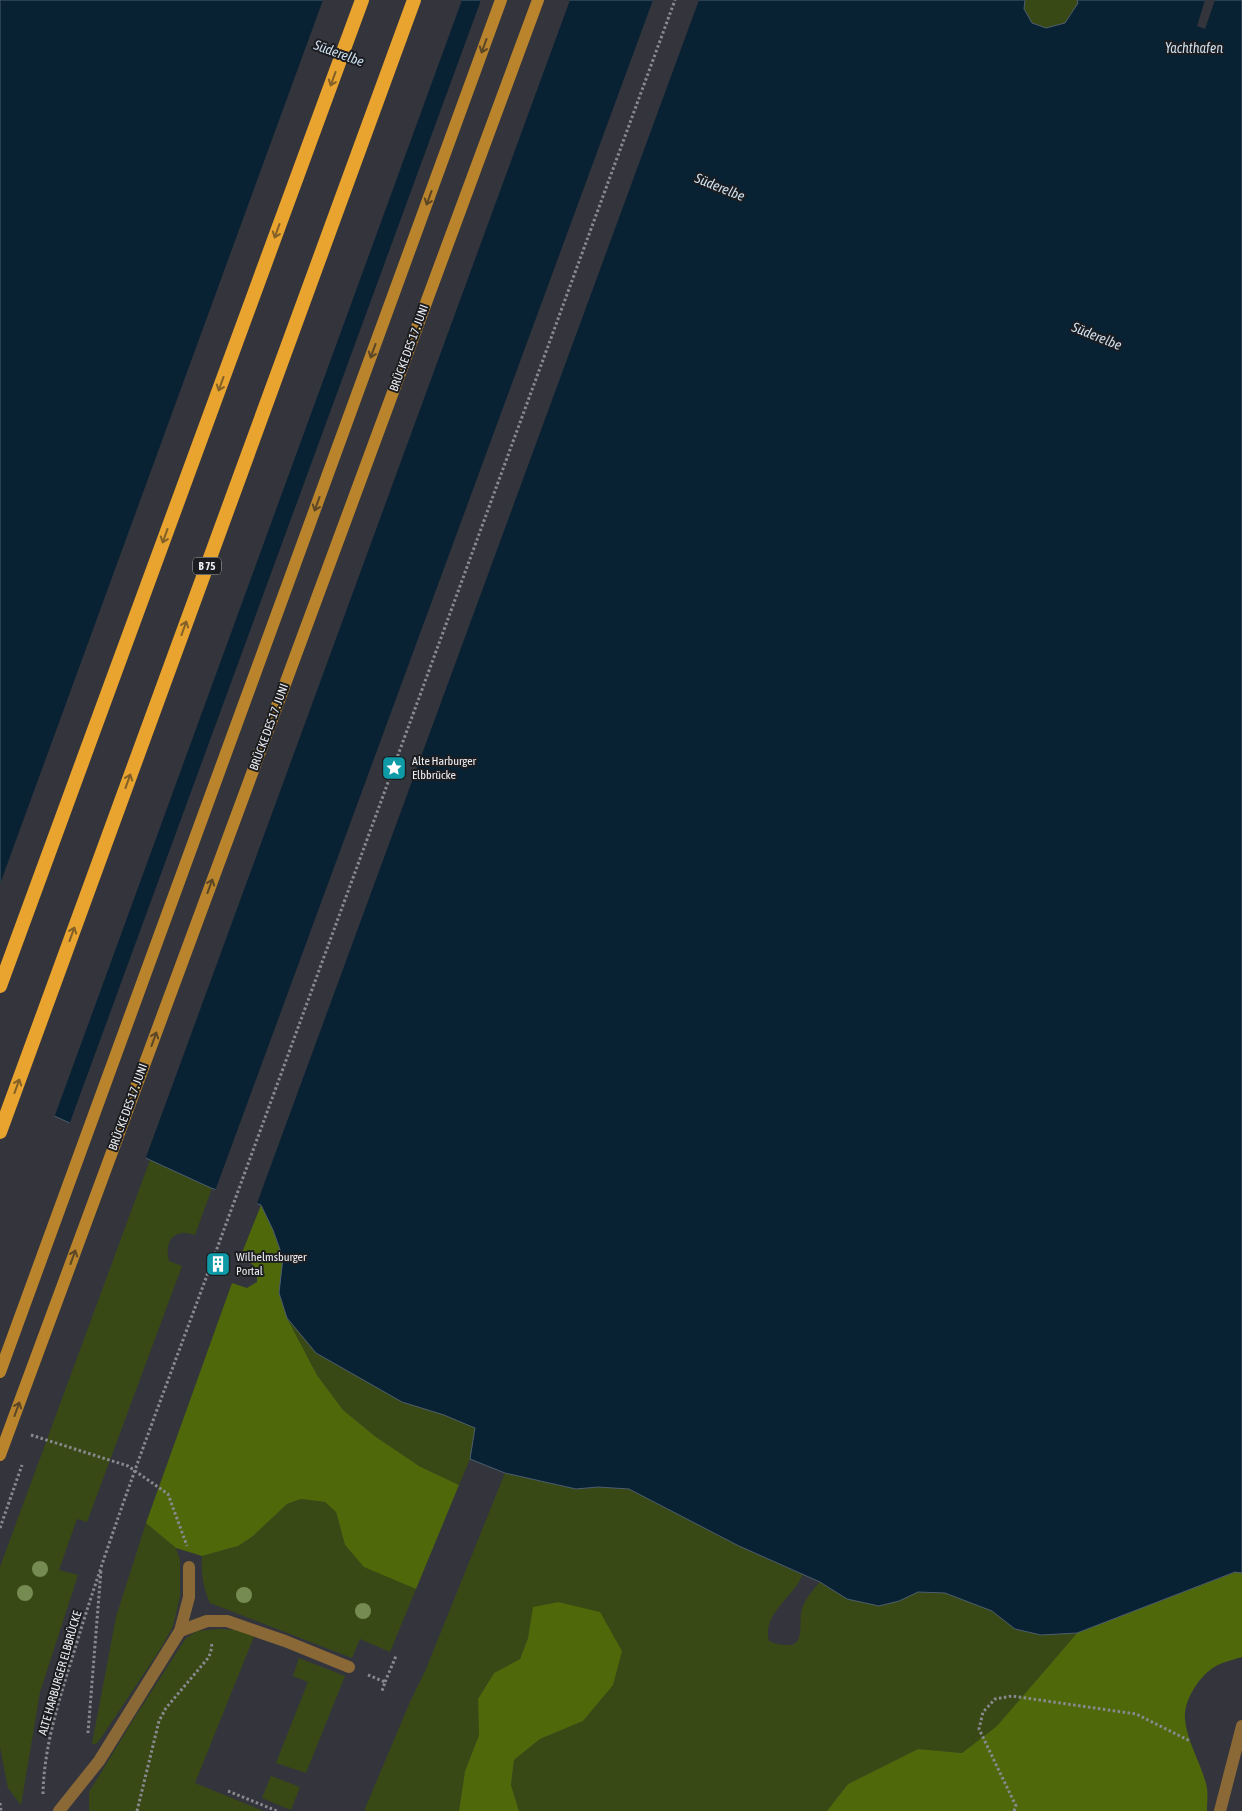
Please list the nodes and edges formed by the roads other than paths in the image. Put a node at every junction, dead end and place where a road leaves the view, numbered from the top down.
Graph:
1 (362, 0) edge
2 (414, 0) edge
3 (501, 0) edge
4 (538, 0) edge
5 (0, 986) edge
6 (0, 1132) edge
7 (0, 1372) edge
8 (0, 1455) edge
9 (189, 1567) road end
10 (180, 1631) junction
11 (349, 1667) dead end
12 (1242, 1726) edge
13 (59, 1811) edge
14 (1220, 1811) edge

1 -> 5 highway
6 -> 2 highway, B 75
3 -> 7 main road
8 -> 4 main road, BRÜCKE DES 17. JUNI
9 - 10 lane
10 - 11 lane
10 - 13 lane
12 - 14 lane

